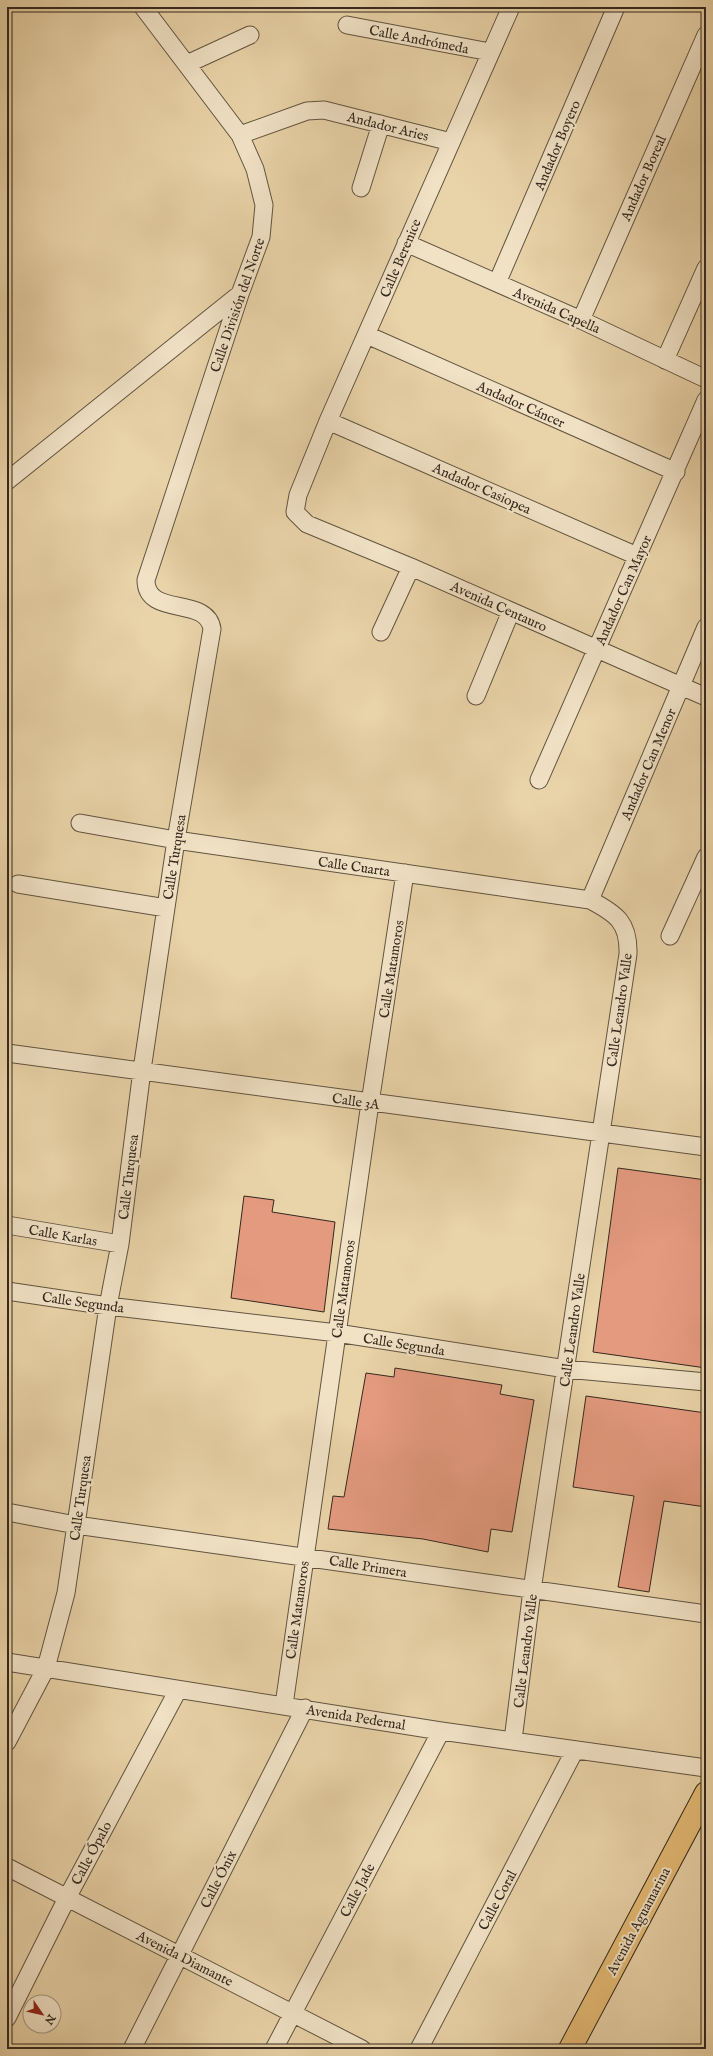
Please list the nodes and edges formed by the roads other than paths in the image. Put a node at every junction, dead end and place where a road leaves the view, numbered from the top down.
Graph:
1 (511, 7) edge
2 (616, 7) edge
3 (150, 9) edge
4 (347, 25) dead end
5 (250, 35) dead end
6 (706, 35) edge
7 (490, 52) junction
8 (187, 64) junction
9 (381, 124) junction
10 (240, 135) junction
11 (451, 142) junction
12 (361, 188) dead end
13 (406, 243) junction
14 (706, 268) edge
15 (497, 283) junction
16 (240, 294) junction
17 (581, 320) junction
18 (367, 336) junction
19 (665, 360) junction
20 (706, 378) edge
21 (706, 400) edge
22 (328, 421) junction
23 (676, 472) junction
24 (7, 481) edge
25 (295, 512) joint
26 (637, 556) junction
27 (411, 567) junction
28 (511, 610) junction
29 (196, 611) joint
30 (706, 627) edge
31 (381, 632) dead end
32 (597, 649) junction
33 (680, 686) junction
34 (476, 696) dead end
35 (706, 697) edge
36 (539, 780) dead end
37 (80, 823) dead end
38 (176, 840) junction
39 (706, 857) edge
40 (406, 873) junction
41 (18, 884) dead end
42 (590, 900) junction
43 (166, 908) junction
44 (621, 922) joint
45 (670, 936) dead end
46 (7, 1052) edge
47 (142, 1070) junction
48 (370, 1103) junction
49 (601, 1132) junction
50 (706, 1147) edge
51 (7, 1225) edge
52 (120, 1244) junction
53 (7, 1291) edge
54 (108, 1306) junction
55 (337, 1333) junction
56 (566, 1369) junction
57 (706, 1382) edge
58 (7, 1512) edge
59 (76, 1525) junction
60 (305, 1556) junction
61 (532, 1590) junction
62 (706, 1614) edge
63 (7, 1662) edge
64 (46, 1668) junction
65 (178, 1690) junction
66 (284, 1705) junction
67 (305, 1708) junction
68 (441, 1731) junction
69 (513, 1740) junction
70 (7, 1742) edge
71 (575, 1750) junction
72 (706, 1768) edge
73 (706, 1793) edge
74 (7, 1867) edge
75 (68, 1898) junction
76 (179, 1955) junction
77 (292, 2013) junction
78 (7, 2018) edge
79 (132, 2049) edge
80 (274, 2049) edge
81 (362, 2049) edge
82 (419, 2049) edge
83 (570, 2049) edge

1 - 7 street, Calle Berenice
2 - 15 street, Andador Boyero
3 - 8 street, Calle División del Norte
4 - 7 street, Calle Andrómeda
5 - 8 street
6 - 17 street, Andador Boreal
7 - 11 street, Calle Berenice
8 - 10 street, Calle División del Norte
9 - 10 street, Andador Aries
9 - 11 street, Andador Aries
9 - 12 street
10 - 16 street, Calle División del Norte
11 - 13 street, Calle Berenice
13 - 15 street, Avenida Capella
13 - 18 street, Calle Berenice
14 - 19 street
15 - 17 street, Avenida Capella
16 - 24 street
16 - 29 street, Calle División del Norte
17 - 19 street, Avenida Capella
18 - 22 street, Calle Berenice
18 - 23 street, Andador Cáncer
19 - 20 street, Avenida Capella
21 - 23 street, Andador Can Mayor
22 - 25 street, Calle Berenice
22 - 26 street, Andador Casiopea
23 - 26 street, Andador Can Mayor
25 - 27 street, Avenida Centauro
26 - 32 street, Andador Can Mayor
27 - 28 street, Avenida Centauro
27 - 31 street
28 - 32 street, Avenida Centauro
28 - 34 street
29 - 38 street, Calle Turquesa
30 - 33 street, Andador Can Menor
32 - 33 street, Avenida Centauro
32 - 36 street, Andador Can Mayor
33 - 35 street, Avenida Centauro
33 - 42 street, Andador Can Menor
37 - 38 street, Calle Cuarta
38 - 40 street, Calle Cuarta
38 - 43 street, Calle Turquesa
39 - 45 street
40 - 42 street, Calle Cuarta
40 - 48 street, Calle Matamoros
41 - 43 street
42 - 44 street, Calle Cuarta
43 - 47 street, Calle Turquesa
44 - 49 street, Calle Leandro Valle
46 - 47 street, Calle 3A
47 - 48 street, Calle 3A
47 - 52 street, Calle Turquesa
48 - 49 street, Calle 3A
48 - 55 street, Calle Matamoros
49 - 50 street, Calle 3A
49 - 56 street, Calle Leandro Valle
51 - 52 street, Calle Karlas
52 - 54 street, Calle Turquesa
53 - 54 street, Calle Segunda
54 - 55 street, Calle Segunda
54 - 59 street, Calle Turquesa
55 - 56 street, Calle Segunda
55 - 60 street, Calle Matamoros
56 - 57 street, Calle Segunda
56 - 61 street, Calle Leandro Valle
58 - 59 street, Calle Primera
59 - 60 street, Calle Primera
59 - 64 street, Calle Turquesa
60 - 61 street, Calle Primera
60 - 66 street, Calle Matamoros
61 - 62 street, Calle Primera
61 - 69 street, Calle Leandro Valle
63 - 64 street, Avenida Pedernal
64 - 65 street, Avenida Pedernal
64 - 70 street, Calle Turquesa
65 - 66 street, Avenida Pedernal
65 - 75 street, Calle Ópalo
66 - 67 street, Avenida Pedernal
67 - 68 street, Avenida Pedernal
67 - 76 street, Calle Ónix
68 - 69 street, Avenida Pedernal
68 - 77 street, Calle Jade
69 - 71 street, Avenida Pedernal
71 - 72 street, Avenida Pedernal
71 - 82 street, Calle Coral
73 - 83 main road, Avenida Aguamarina
74 - 75 street, Avenida Diamante
75 - 76 street, Avenida Diamante
75 - 78 street, Calle Ópalo
76 - 77 street, Avenida Diamante
76 - 79 street, Calle Ónix
77 - 80 street, Calle Jade
77 - 81 street, Avenida Diamante

